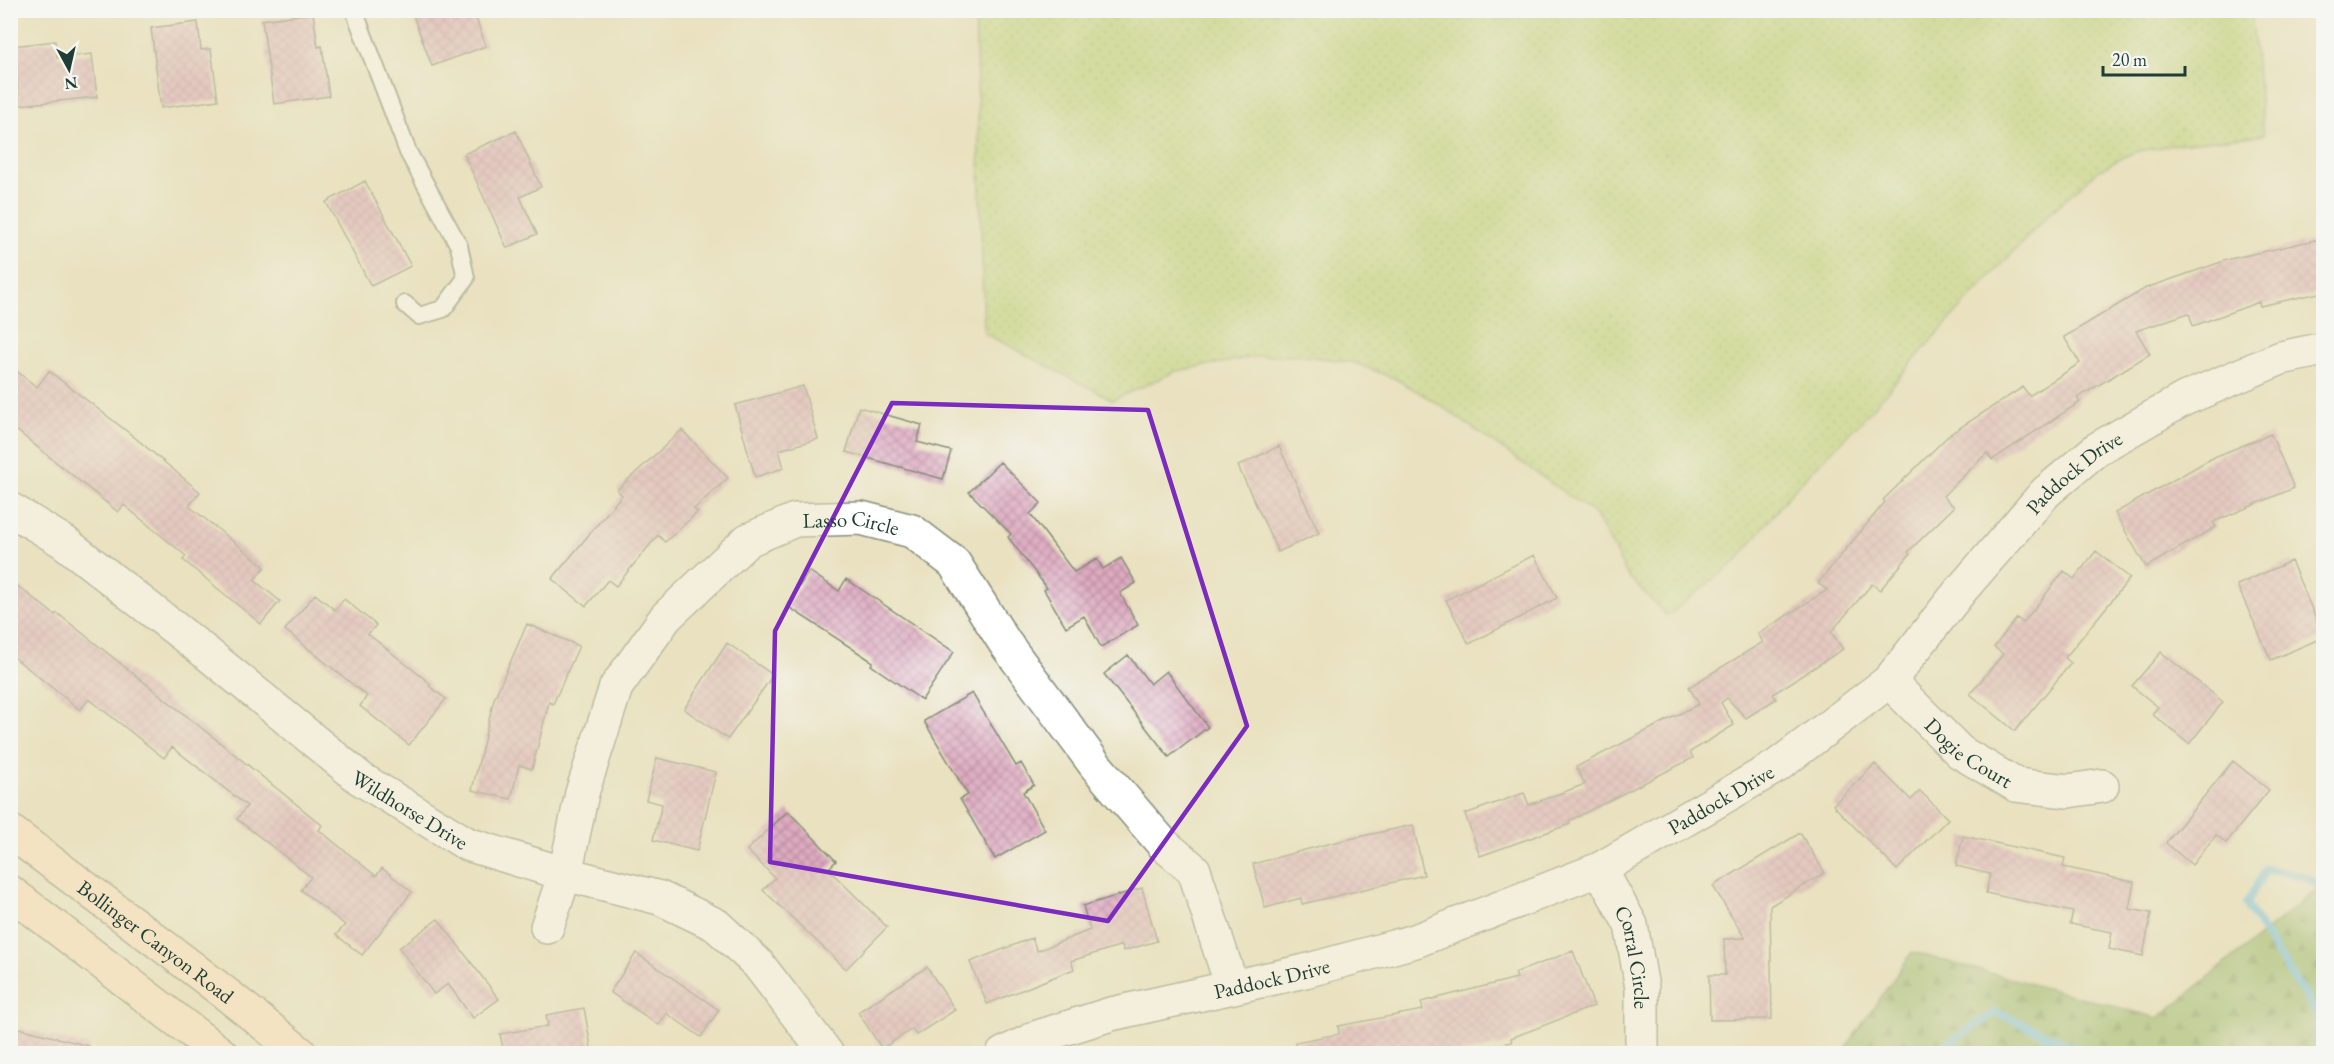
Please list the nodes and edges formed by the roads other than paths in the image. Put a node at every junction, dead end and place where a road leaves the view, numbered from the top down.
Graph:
1 (354, 10) edge
2 (405, 304) dead end
3 (2324, 349) edge
4 (10, 509) edge
5 (1889, 681) junction
6 (2102, 786) dead end
7 (10, 831) edge
8 (1600, 869) junction
9 (565, 874) junction
10 (10, 892) edge
11 (547, 927) dead end
12 (1232, 987) junction
13 (1041, 1045) edge
14 (221, 1053) edge
15 (301, 1053) edge
16 (827, 1053) edge
17 (1003, 1053) edge
18 (1642, 1053) edge

1 - 2 lane
3 - 5 street, Paddock Drive
4 - 9 street, Wildhorse Drive
5 - 6 street, Dogie Court
5 - 8 street, Paddock Drive
7 - 15 main road, Bollinger Canyon Road
8 - 12 street, Paddock Drive
8 - 18 street, Corral Circle
9 - 11 street, Lasso Circle
9 - 12 street, Lasso Circle
9 - 16 street, Wildhorse Drive
10 - 14 main road
12 - 13 street, Paddock Drive
13 - 17 street, Paddock Drive

